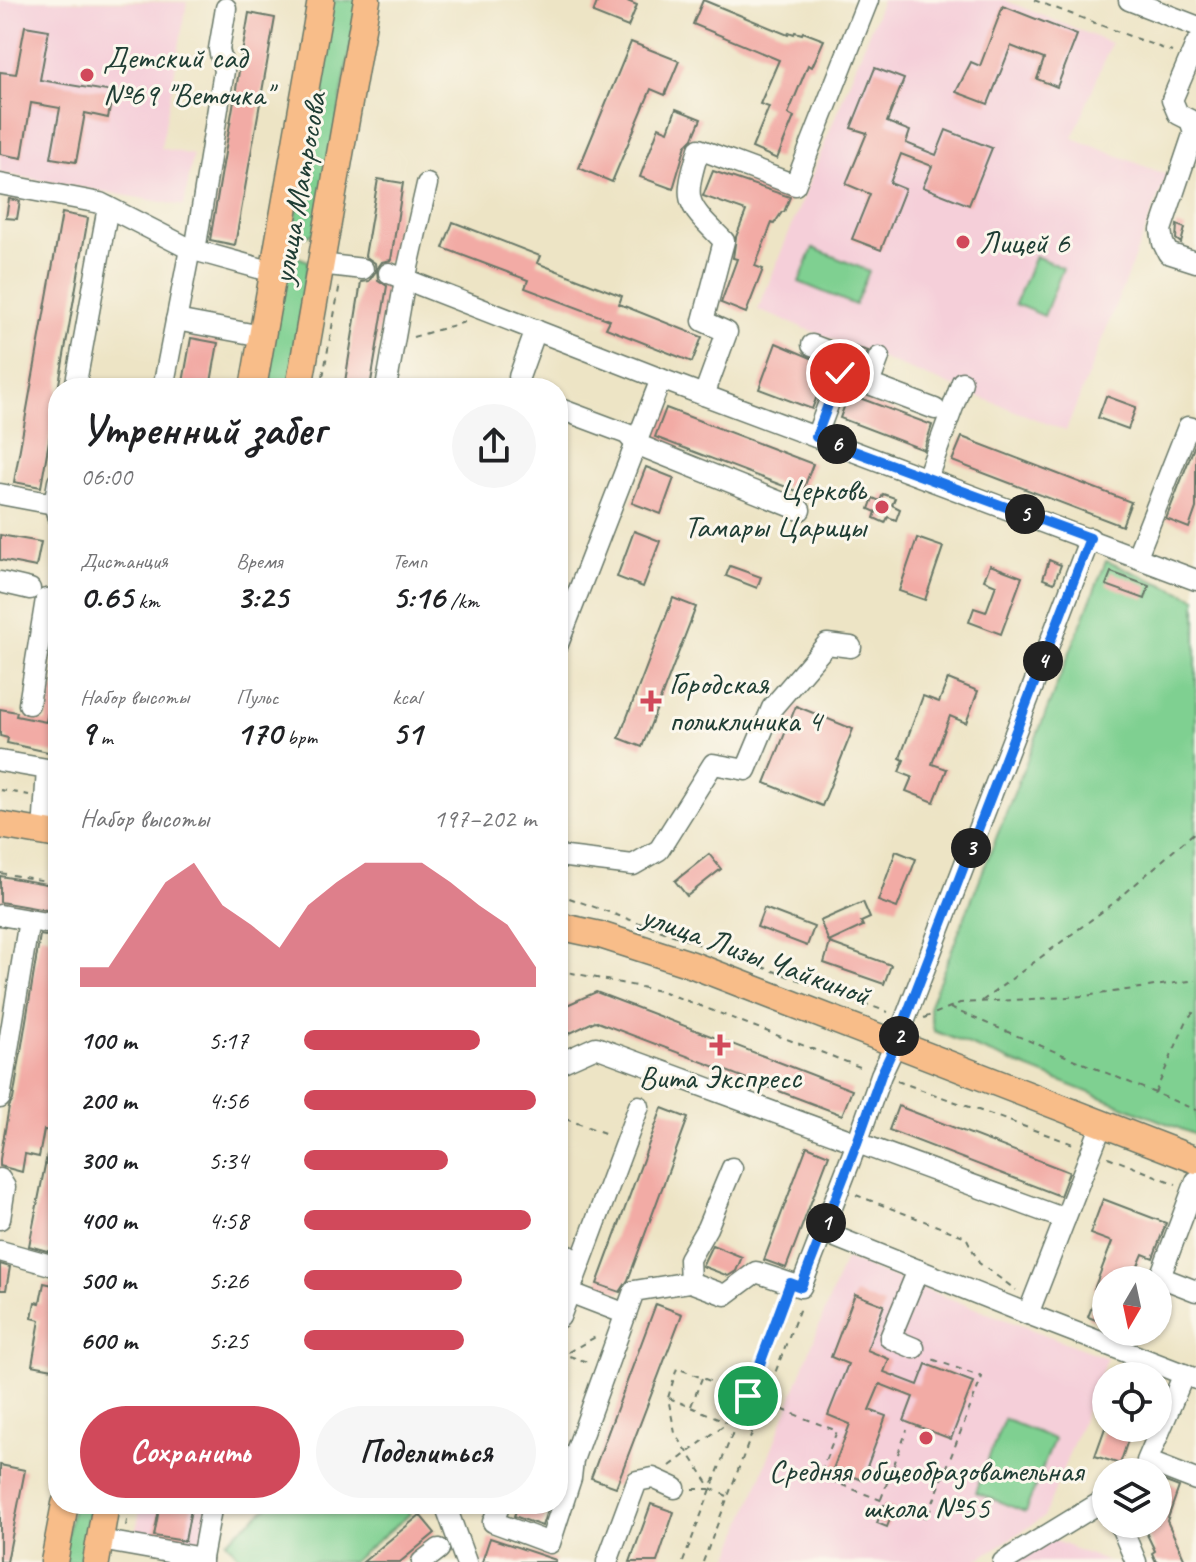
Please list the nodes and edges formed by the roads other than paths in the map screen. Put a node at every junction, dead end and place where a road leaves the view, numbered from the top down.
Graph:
1 (321, 0) edge
2 (367, 0) edge
3 (1129, 0) edge
4 (865, 1) edge
5 (226, 8) dead end
6 (1196, 26) edge
7 (1193, 52) edge
8 (0, 184) edge
9 (427, 184) dead end
10 (108, 207) junction
11 (279, 240) junction
12 (193, 250) junction
13 (337, 262) junction
14 (1196, 262) edge
15 (273, 272) junction
16 (397, 276) junction
17 (176, 320) junction
18 (536, 330) junction
19 (262, 336) junction
20 (812, 345) dead end
21 (879, 357) dead end
22 (840, 373) junction
23 (519, 377) dead end
24 (77, 378) edge
25 (165, 378) edge
26 (255, 378) edge
27 (302, 378) edge
28 (388, 378) edge
29 (661, 379) junction
30 (962, 382) dead end
31 (869, 384) junction
32 (704, 395) junction
33 (935, 409) dead end
34 (568, 412) edge
35 (1196, 429) edge
36 (816, 437) junction
37 (636, 444) junction
38 (927, 478) junction
39 (0, 494) edge
40 (48, 509) edge
41 (800, 510) dead end
42 (1090, 538) junction
43 (1137, 556) junction
44 (1196, 580) edge
45 (0, 582) edge
46 (30, 589) dead end
47 (48, 599) edge
48 (568, 618) edge
49 (851, 647) dead end
50 (29, 704) dead end
51 (0, 761) edge
52 (48, 785) edge
53 (0, 825) edge
54 (48, 833) edge
55 (568, 857) edge
56 (0, 915) edge
57 (29, 920) junction
58 (48, 923) edge
59 (568, 928) edge
60 (896, 1043) junction
61 (568, 1060) edge
62 (0, 1098) edge
63 (639, 1106) dead end
64 (1102, 1124) junction
65 (857, 1143) junction
66 (1196, 1160) edge
67 (732, 1168) dead end
68 (0, 1179) edge
69 (1196, 1181) edge
70 (0, 1219) edge
71 (1065, 1219) junction
72 (823, 1232) junction
73 (0, 1251) edge
74 (568, 1256) edge
75 (48, 1264) edge
76 (580, 1264) junction
77 (918, 1270) junction
78 (690, 1282) junction
79 (1196, 1291) edge
80 (569, 1292) joint
81 (1030, 1309) junction
82 (625, 1317) junction
83 (914, 1348) road end
84 (1190, 1377) edge
85 (568, 1451) edge
86 (568, 1468) edge
87 (1196, 1480) edge
88 (568, 1487) edge
89 (675, 1488) road end
90 (1092, 1508) edge
91 (63, 1514) edge
92 (104, 1514) edge
93 (210, 1514) edge
94 (449, 1514) edge
95 (496, 1514) edge
96 (559, 1514) edge
97 (1126, 1538) edge
98 (439, 1549) dead end
99 (98, 1551) edge
100 (202, 1560) edge
101 (1005, 1561) edge
102 (54, 1562) edge
103 (422, 1562) edge
104 (466, 1562) edge
105 (607, 1562) edge
106 (1136, 1562) edge

1 - 11 main road, улица Матросова
2 - 13 main road, улица Матросова
3 - 6 street
4 - 32 street
5 - 12 street
7 - 14 street
8 - 10 street
9 - 16 street
10 - 12 street
10 - 24 street
11 - 13 main road
11 - 15 main road, улица Матросова
12 - 15 street
12 - 17 street
13 - 27 main road, улица Матросова
15 - 19 main road, улица Матросова
16 - 18 street
16 - 28 street
17 - 19 street
17 - 25 street
18 - 23 street
18 - 29 street
19 - 26 main road, улица Матросова
20 - 22 street
21 - 31 street
22 - 31 street
22 - 36 street
29 - 32 street
29 - 37 street
30 - 38 street
31 - 33 street
32 - 36 street
34 - 37 street
35 - 43 street
36 - 38 street
37 - 41 street
37 - 48 street
38 - 42 street
39 - 40 street
42 - 43 street
42 - 60 street
43 - 44 street
45 - 46 street
47 - 50 street
49 - 55 street
51 - 52 street
53 - 54 main road
56 - 57 street
57 - 58 street
57 - 62 street
59 - 60 main road, улица Лизы Чайкиной
60 - 64 main road, улица Лизы Чайкиной
60 - 65 street
61 - 65 street
63 - 76 street
64 - 66 main road, улица Лизы Чайкиной
64 - 71 street
65 - 71 street
65 - 72 street
67 - 78 street
68 - 70 street
69 - 79 street
71 - 81 street
72 - 77 street
72 - 78 street
73 - 75 street
74 - 76 street
76 - 80 street
77 - 81 street
77 - 83 street
78 - 82 street
80 - 82 street
81 - 84 street
82 - 85 street
84 - 87 street
86 - 88 street
89 - 105 street
90 - 101 street
91 - 102 main road
92 - 99 main road
93 - 100 street
94 - 104 street
95 - 96 street
97 - 106 street
98 - 103 street
99 - 100 street

